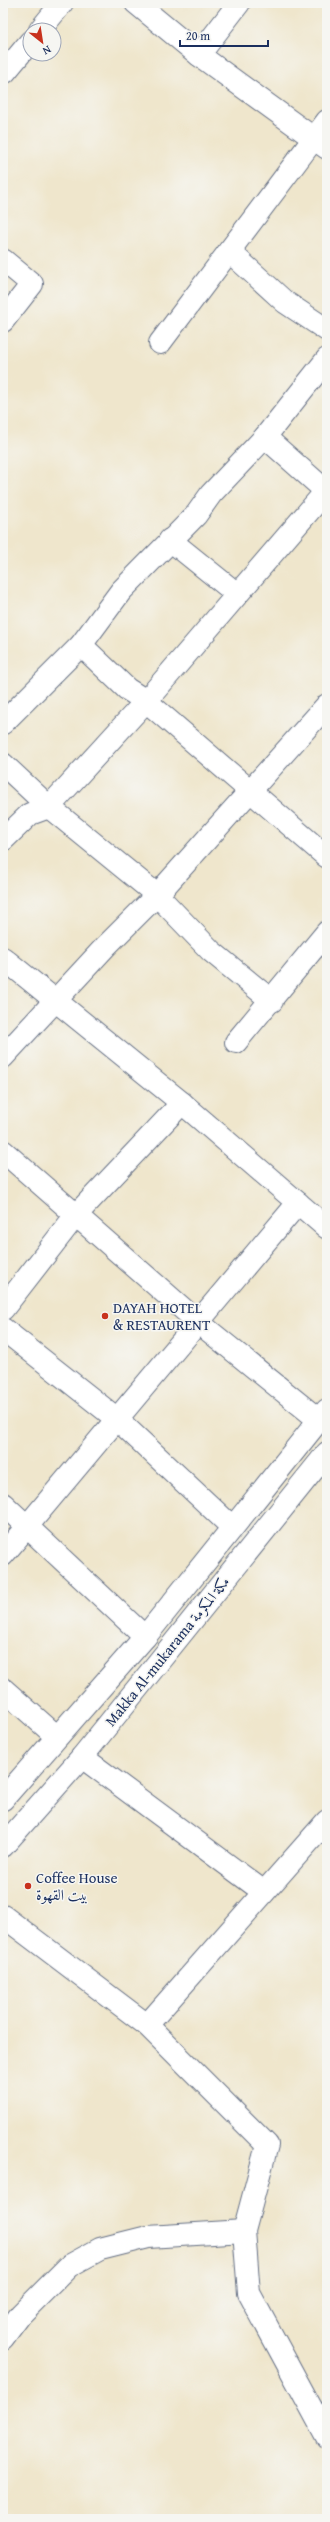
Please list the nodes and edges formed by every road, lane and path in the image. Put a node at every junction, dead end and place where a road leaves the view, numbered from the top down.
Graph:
1 (62, 3) edge
2 (136, 3) edge
3 (240, 3) edge
4 (47, 22) edge
5 (22, 52) edge
6 (199, 55) junction
7 (5, 72) dead end
8 (323, 135) edge
9 (229, 251) junction
10 (3, 260) edge
11 (3, 321) edge
12 (327, 330) edge
13 (160, 343) dead end
14 (327, 359) edge
15 (265, 437) junction
16 (327, 491) edge
17 (170, 540) junction
18 (237, 594) junction
19 (81, 645) junction
20 (146, 701) junction
21 (327, 705) edge
22 (3, 723) edge
23 (3, 764) edge
24 (251, 793) junction
25 (49, 807) junction
26 (3, 840) edge
27 (327, 857) edge
28 (157, 895) junction
29 (327, 932) edge
30 (3, 958) edge
31 (56, 999) junction
32 (272, 1001) junction
33 (236, 1042) dead end
34 (3, 1057) edge
35 (182, 1103) junction
36 (3, 1151) edge
37 (298, 1203) junction
38 (76, 1215) junction
39 (327, 1228) edge
40 (3, 1309) edge
41 (198, 1322) junction
42 (3, 1329) edge
43 (323, 1415) edge
44 (117, 1419) junction
45 (327, 1453) edge
46 (3, 1504) edge
47 (27, 1526) junction
48 (232, 1527) junction
49 (3, 1556) edge
50 (145, 1637) junction
51 (3, 1689) edge
52 (56, 1736) junction
53 (82, 1757) junction
54 (3, 1798) edge
55 (327, 1821) edge
56 (3, 1846) edge
57 (264, 1892) junction
58 (3, 1916) edge
59 (146, 2025) junction
60 (244, 2231) junction
61 (3, 2338) edge
62 (327, 2437) edge

1 - 4 main road
2 - 6 main road
3 - 6 main road
5 - 7 main road
6 - 8 main road
8 - 9 main road
9 - 12 main road
9 - 13 main road
10 - 11 main road
14 - 15 main road
15 - 16 main road
15 - 17 main road
16 - 18 main road
17 - 18 main road
17 - 19 main road
18 - 20 main road
19 - 20 main road
19 - 22 main road
20 - 24 main road
20 - 25 main road
21 - 24 main road
23 - 25 main road
24 - 27 main road
24 - 28 main road
25 - 26 main road
25 - 28 main road
28 - 31 main road
28 - 32 main road
29 - 32 main road
30 - 31 main road
31 - 34 main road
31 - 35 main road
32 - 33 main road
35 - 37 main road
35 - 38 main road
36 - 38 main road
37 - 39 main road
37 - 41 main road
38 - 40 main road
38 - 41 main road
41 - 43 main road
41 - 44 main road
42 - 44 main road
43 - 48 main road, Makka Al-mukarama مكة المكرمة
44 - 47 main road
44 - 48 main road
45 - 53 main road, Makka Al-mukarama مكة المكرمة
46 - 47 main road
47 - 49 main road
47 - 50 main road
48 - 50 main road, Makka Al-mukarama مكة المكرمة
50 - 52 main road, Makka Al-mukarama مكة المكرمة
51 - 52 main road
52 - 54 main road, Makka Al-mukarama مكة المكرمة
53 - 56 main road, Makka Al-mukarama مكة المكرمة
53 - 57 main road
55 - 57 main road
57 - 59 main road
58 - 59 main road
59 - 60 main road
60 - 61 main road
60 - 62 main road

